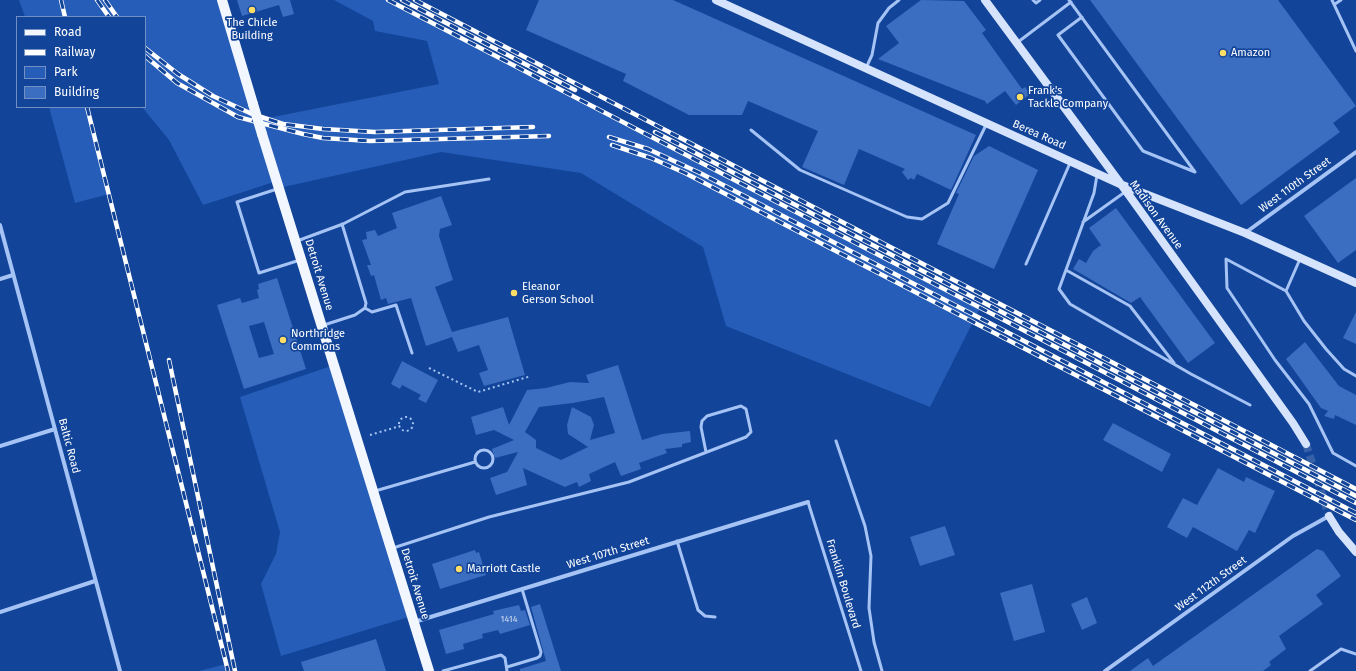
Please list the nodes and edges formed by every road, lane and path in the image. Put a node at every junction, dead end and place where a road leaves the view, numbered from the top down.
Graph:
1 (222, 0) edge
2 (716, 0) edge
3 (899, 0) edge
4 (985, 0) edge
5 (1033, 0) edge
6 (1040, 0) edge
7 (1332, 0) edge
8 (1341, 0) edge
9 (1070, 1) edge
10 (729, 3) edge
11 (1335, 4) junction
12 (1082, 18) junction
13 (1016, 43) junction
14 (1356, 51) edge
15 (866, 68) junction
16 (987, 123) junction
17 (751, 130) dead end
18 (1356, 152) edge
19 (1071, 161) junction
20 (1098, 174) junction
21 (489, 179) dead end
22 (1120, 184) junction
23 (279, 188) junction
24 (1126, 191) junction
25 (1083, 222) junction
26 (342, 224) junction
27 (0, 225) edge
28 (1244, 233) junction
29 (296, 241) junction
30 (1300, 258) junction
31 (302, 260) junction
32 (1026, 264) dead end
33 (1066, 270) junction
34 (14, 275) junction
35 (0, 280) edge
36 (1356, 283) edge
37 (1286, 291) junction
38 (365, 308) junction
39 (322, 326) junction
40 (412, 353) dead end
41 (1175, 365) junction
42 (428, 368) dead end
43 (531, 376) dead end
44 (1356, 376) edge
45 (1250, 405) dead end
46 (400, 426) junction
47 (55, 429) junction
48 (370, 435) dead end
49 (836, 441) dead end
50 (1306, 444) tunnel mouth
51 (0, 446) edge
52 (706, 452) junction
53 (475, 462) junction
54 (1356, 466) edge
55 (373, 491) junction
56 (808, 502) joint
57 (1329, 516) joint
58 (677, 541) junction
59 (391, 549) junction
60 (1356, 552) edge
61 (95, 581) junction
62 (522, 589) junction
63 (0, 612) edge
64 (715, 617) dead end
65 (413, 622) junction
66 (1356, 654) edge
67 (507, 669) edge
68 (120, 671) edge
69 (429, 671) edge
70 (443, 671) edge
71 (860, 671) edge
72 (882, 671) edge
73 (1105, 671) edge
74 (1310, 671) edge

1 - 23 main road, Detroit Avenue, bridge
2 - 10 main road, Berea Road
3 - 15 lane
4 - 13 main road, Madison Avenue
5 - 6 lane
7 - 11 lane
8 - 11 lane
9 - 12 lane
9 - 13 lane
10 - 15 main road, Berea Road
11 - 14 lane
12 - 12 lane
13 - 22 main road, Madison Avenue
15 - 16 main road, Berea Road
16 - 17 lane
16 - 19 main road, Berea Road
18 - 28 street, West 110th Street
19 - 20 main road, Berea Road
19 - 32 lane
20 - 22 main road, Berea Road
20 - 25 lane
21 - 26 lane
22 - 24 main road, Madison Avenue
22 - 28 main road, Berea Road
23 - 29 main road, Detroit Avenue
23 - 31 lane
24 - 25 lane
24 - 50 main road, Madison Avenue
25 - 33 lane
26 - 29 lane
26 - 38 lane
27 - 34 street, Baltic Road
28 - 30 main road, Berea Road
29 - 31 main road, Detroit Avenue
30 - 36 main road, Berea Road
30 - 37 lane
31 - 39 main road, Detroit Avenue
33 - 41 lane
33 - 41 lane
34 - 35 street
34 - 47 street, Baltic Road
37 - 44 lane
37 - 54 lane
38 - 39 lane
38 - 40 lane
39 - 55 main road, Detroit Avenue
41 - 45 lane
42 - 43 path
46 - 46 path
46 - 48 path
47 - 51 street
47 - 61 street, Baltic Road
49 - 72 lane
52 - 52 lane
52 - 59 lane
53 - 53 lane
53 - 55 lane
55 - 59 main road, Detroit Avenue
56 - 58 street, West 107th Street
56 - 71 lane, Franklin Boulevard
57 - 60 main road
57 - 73 street, West 112th Street
58 - 62 street, West 107th Street
58 - 64 lane
59 - 65 main road, Detroit Avenue
61 - 63 street
61 - 68 street, Baltic Road
62 - 65 street, West 107th Street
62 - 67 lane
65 - 69 main road, Detroit Avenue
66 - 74 lane
67 - 70 lane

